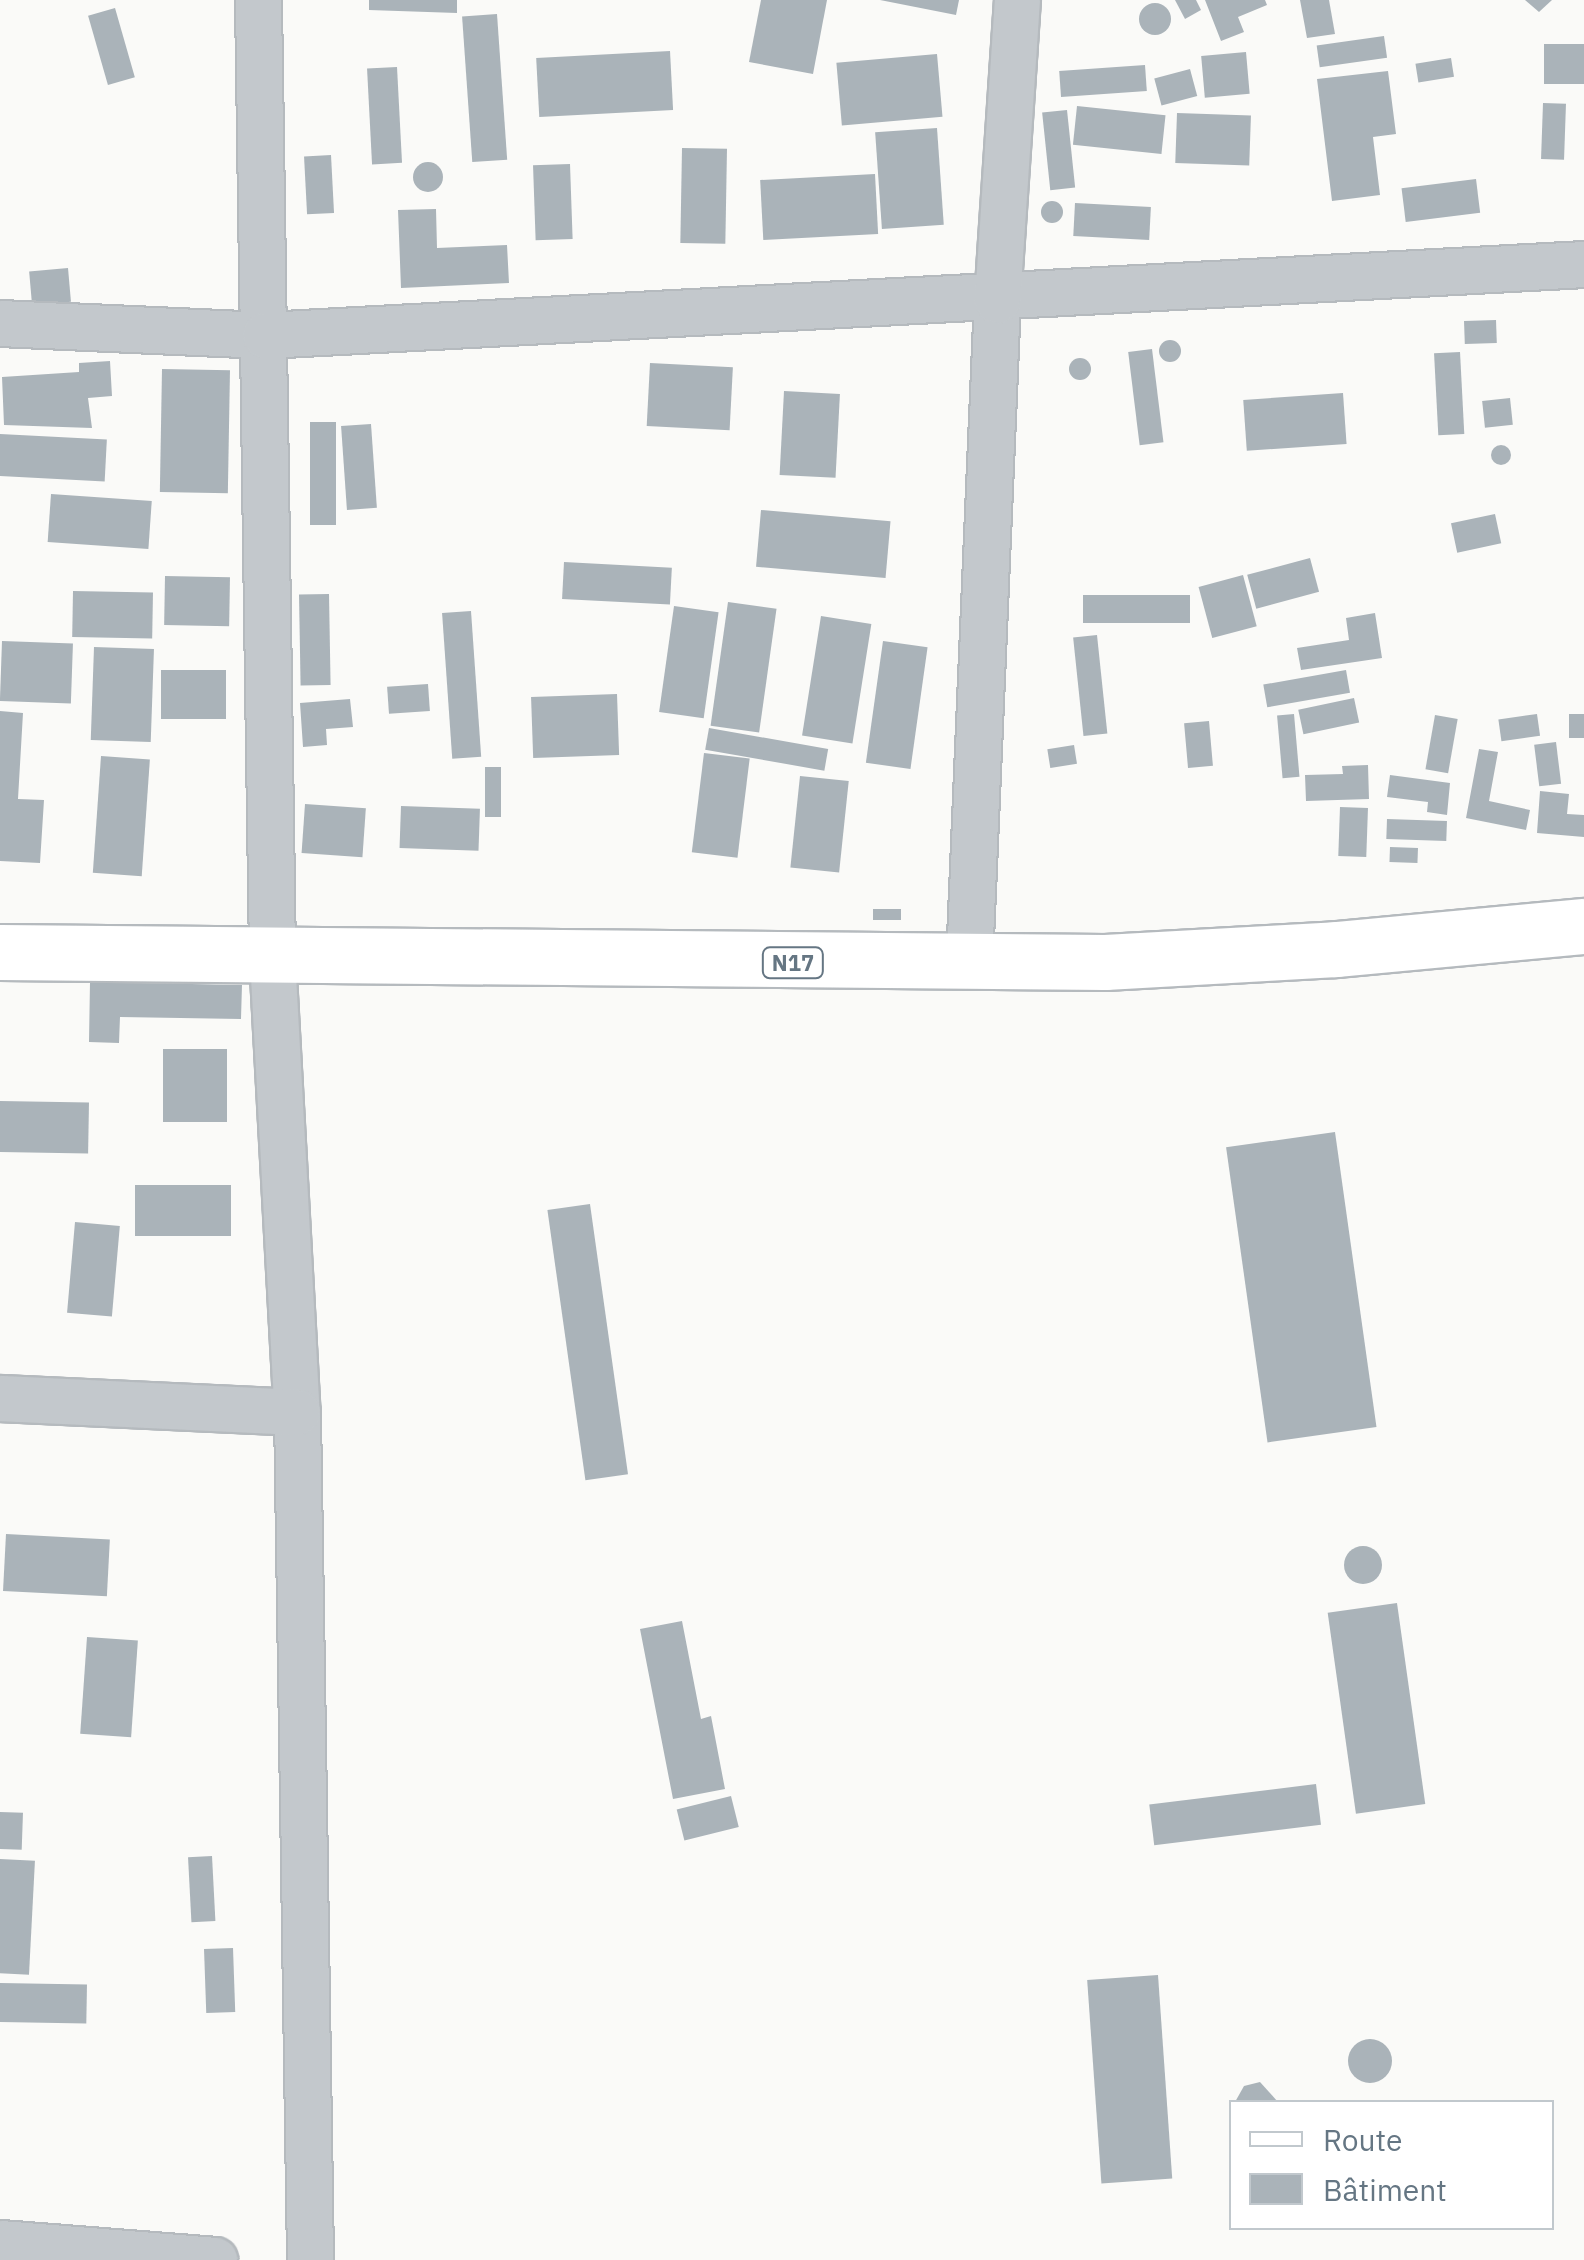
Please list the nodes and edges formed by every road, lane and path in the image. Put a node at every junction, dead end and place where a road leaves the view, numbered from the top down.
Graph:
1 (258, 0) edge
2 (1017, 0) edge
3 (1584, 264) edge
4 (996, 300) junction
5 (0, 323) edge
6 (265, 336) junction
7 (1584, 926) edge
8 (0, 952) edge
9 (272, 957) junction
10 (969, 962) junction
11 (0, 1398) edge
12 (297, 1412) junction
13 (0, 2244) edge
14 (214, 2260) edge
15 (310, 2260) edge

1 - 6 street
2 - 4 street
3 - 4 street
4 - 6 street
4 - 10 street
5 - 6 street
6 - 9 street
7 - 10 main road, N17
8 - 9 main road, N17
9 - 10 main road, N17
9 - 12 street
11 - 12 street
12 - 15 street
13 - 14 street

